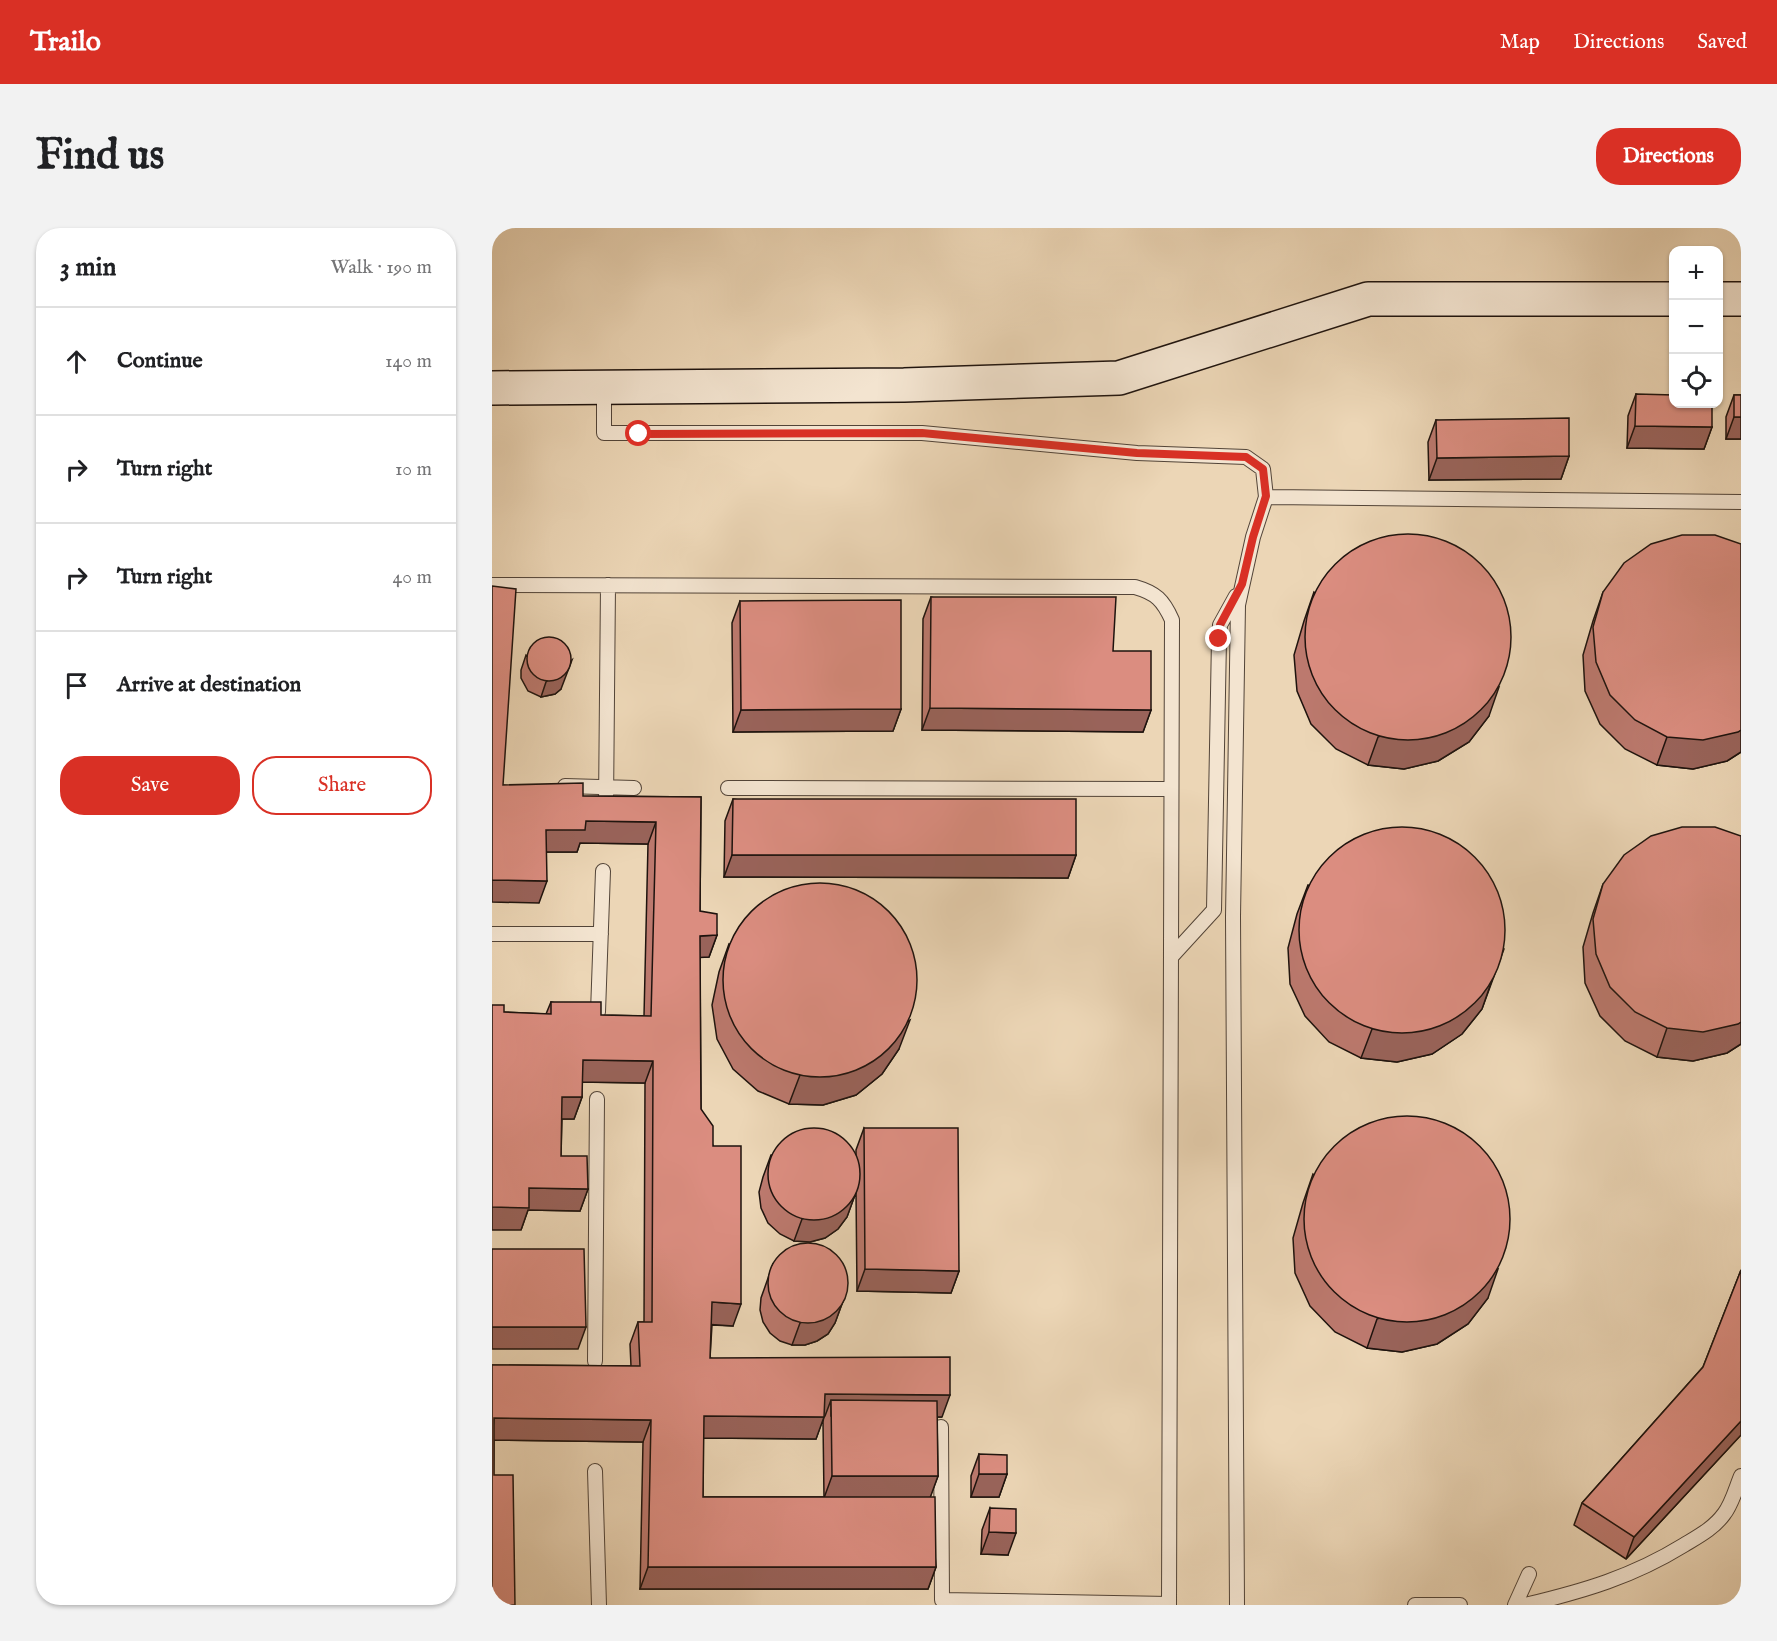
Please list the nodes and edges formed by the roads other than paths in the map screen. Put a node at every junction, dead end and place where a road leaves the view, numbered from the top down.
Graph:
1 (1669, 299) edge
2 (1723, 299) edge
3 (1741, 299) edge
4 (604, 387) junction
5 (492, 388) edge
6 (1266, 496) junction
7 (1741, 502) edge
8 (1242, 584) junction
9 (492, 585) edge
10 (609, 585) junction
11 (548, 786) edge
12 (606, 787) junction
13 (634, 788) dead end
14 (728, 789) dead end
15 (1171, 789) junction
16 (606, 805) edge
17 (603, 872) dead end
18 (492, 934) edge
19 (601, 934) junction
20 (1171, 957) junction
21 (598, 1012) edge
22 (597, 1099) dead end
23 (594, 1361) dead end
24 (941, 1427) dead end
25 (594, 1472) dead end
26 (1741, 1476) edge
27 (1529, 1574) dead end
28 (1168, 1604) edge
29 (599, 1605) edge
30 (1237, 1605) edge
31 (1415, 1605) edge
32 (1460, 1605) edge
33 (1515, 1605) edge
34 (1525, 1605) edge

1 - 4 main road
2 - 3 main road
4 - 5 main road
4 - 6 lane
6 - 7 lane
6 - 8 lane
8 - 20 lane
8 - 30 lane
9 - 10 lane
10 - 12 lane
10 - 15 lane
11 - 12 lane
12 - 13 lane
12 - 16 lane
14 - 15 lane
15 - 20 lane
17 - 19 lane
18 - 19 lane
19 - 21 lane
20 - 28 lane
22 - 23 lane
24 - 28 lane
25 - 29 lane
26 - 34 lane
27 - 33 lane
31 - 32 lane

